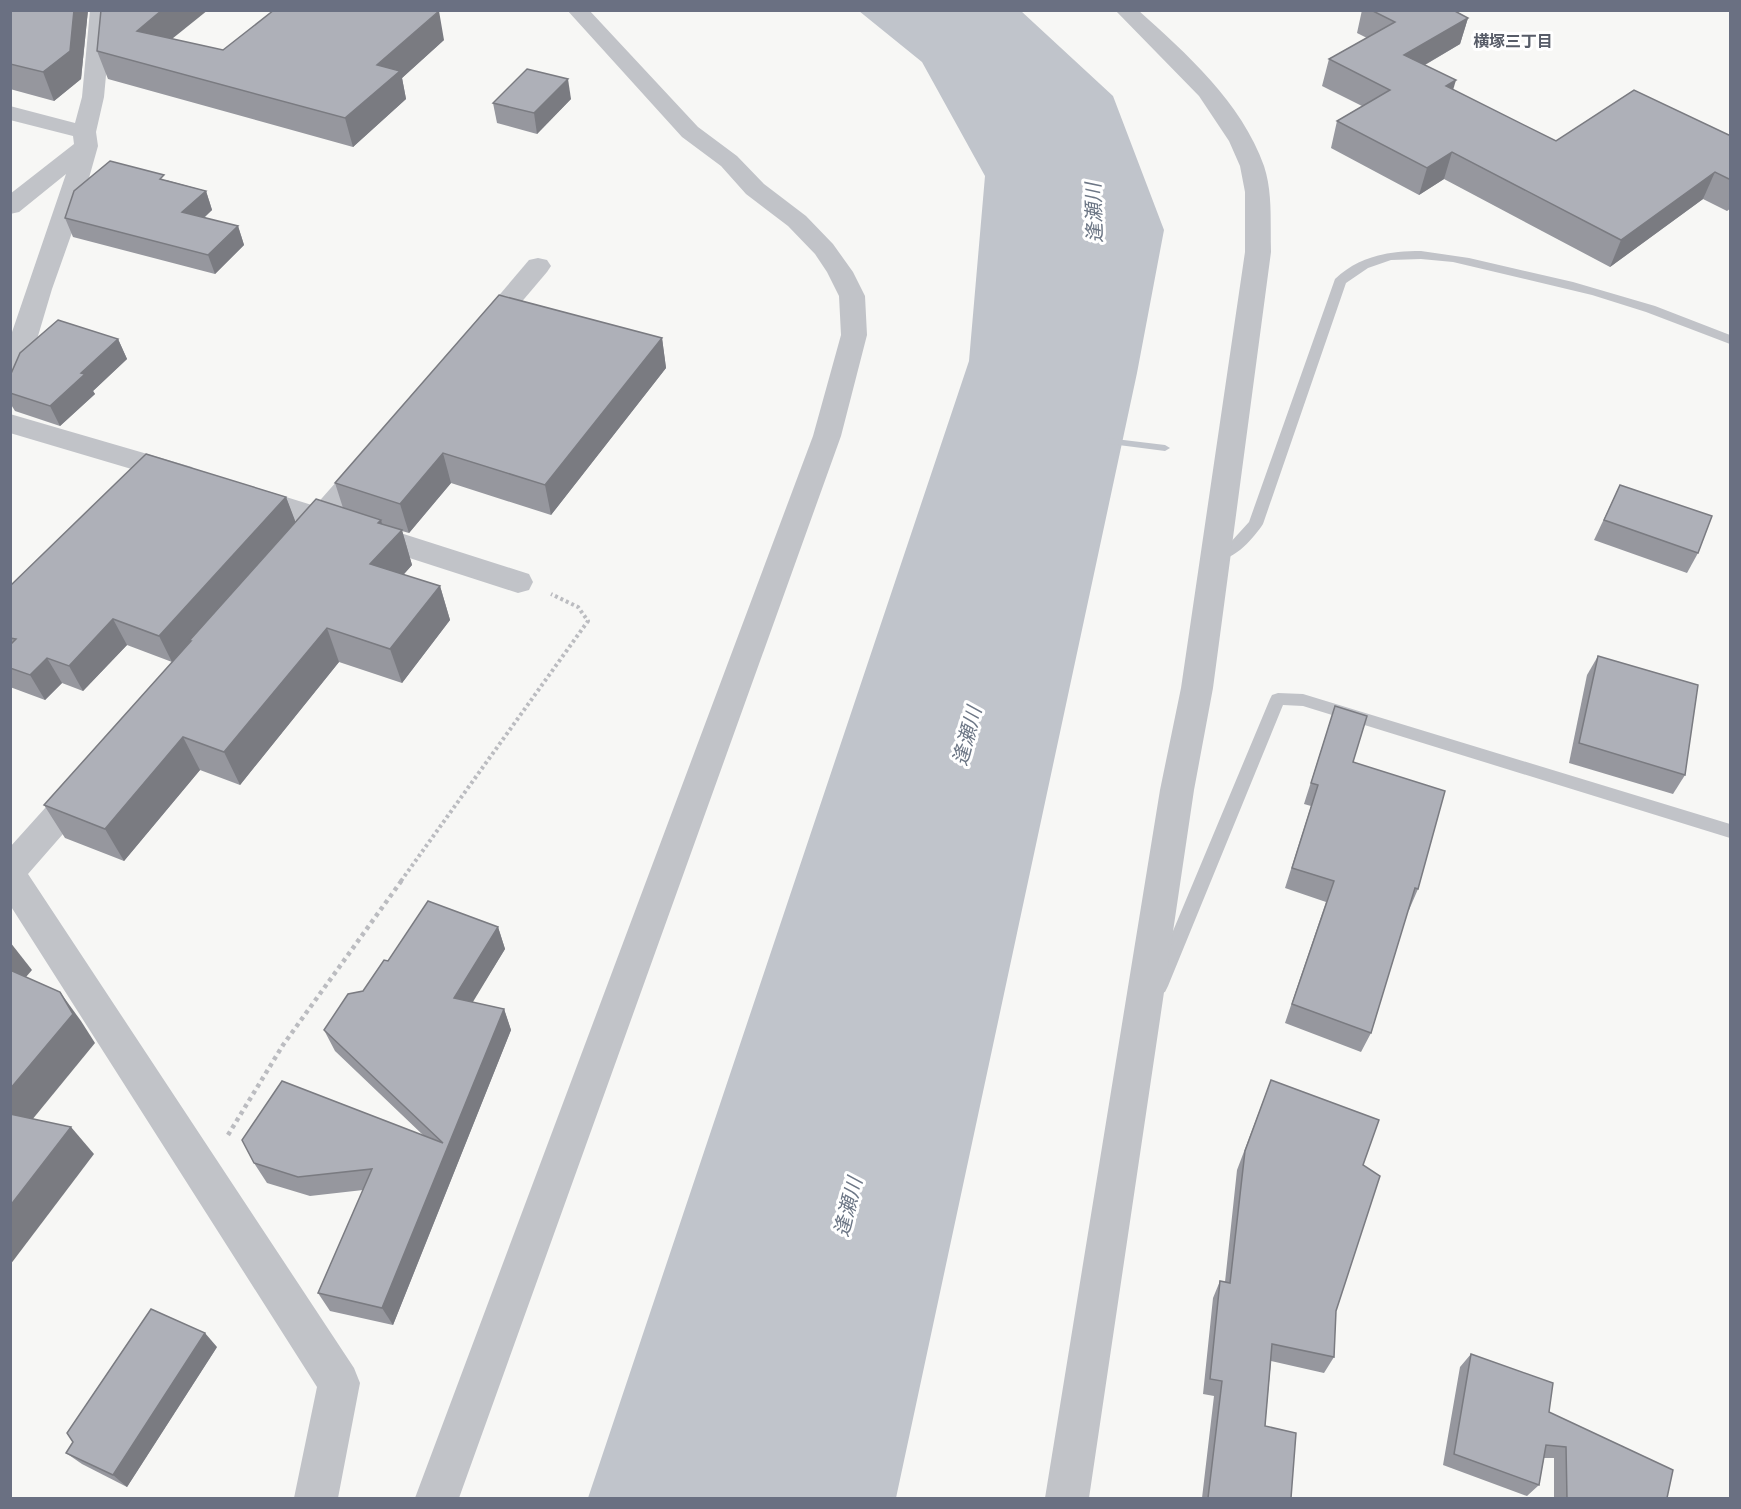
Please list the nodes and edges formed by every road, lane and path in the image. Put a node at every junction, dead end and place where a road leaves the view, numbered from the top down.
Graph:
1 (101, 10) edge
2 (577, 10) edge
3 (1125, 10) edge
4 (1153, 24) edge
5 (10, 113) edge
6 (85, 139) junction
7 (10, 207) edge
8 (538, 266) dead end
9 (1731, 340) edge
10 (461, 356) edge
11 (10, 383) edge
12 (10, 423) edge
13 (391, 437) edge
14 (321, 518) junction
15 (1216, 555) junction
16 (282, 562) edge
17 (518, 582) joint
18 (104, 765) edge
19 (1731, 831) edge
20 (10, 873) edge
21 (1139, 1034) junction
22 (203, 1177) junction
23 (316, 1498) edge
24 (437, 1498) edge
25 (1067, 1498) edge

1 - 6 street
2 - 24 street
3 - 4 street
4 - 15 street
5 - 6 street
6 - 7 street
6 - 11 street
8 - 10 street
9 - 15 lane
12 - 14 street
13 - 14 street
14 - 16 street
14 - 17 street
15 - 21 street
17 - 22 path
18 - 20 street
19 - 21 lane
20 - 22 street
21 - 25 street
22 - 23 street

